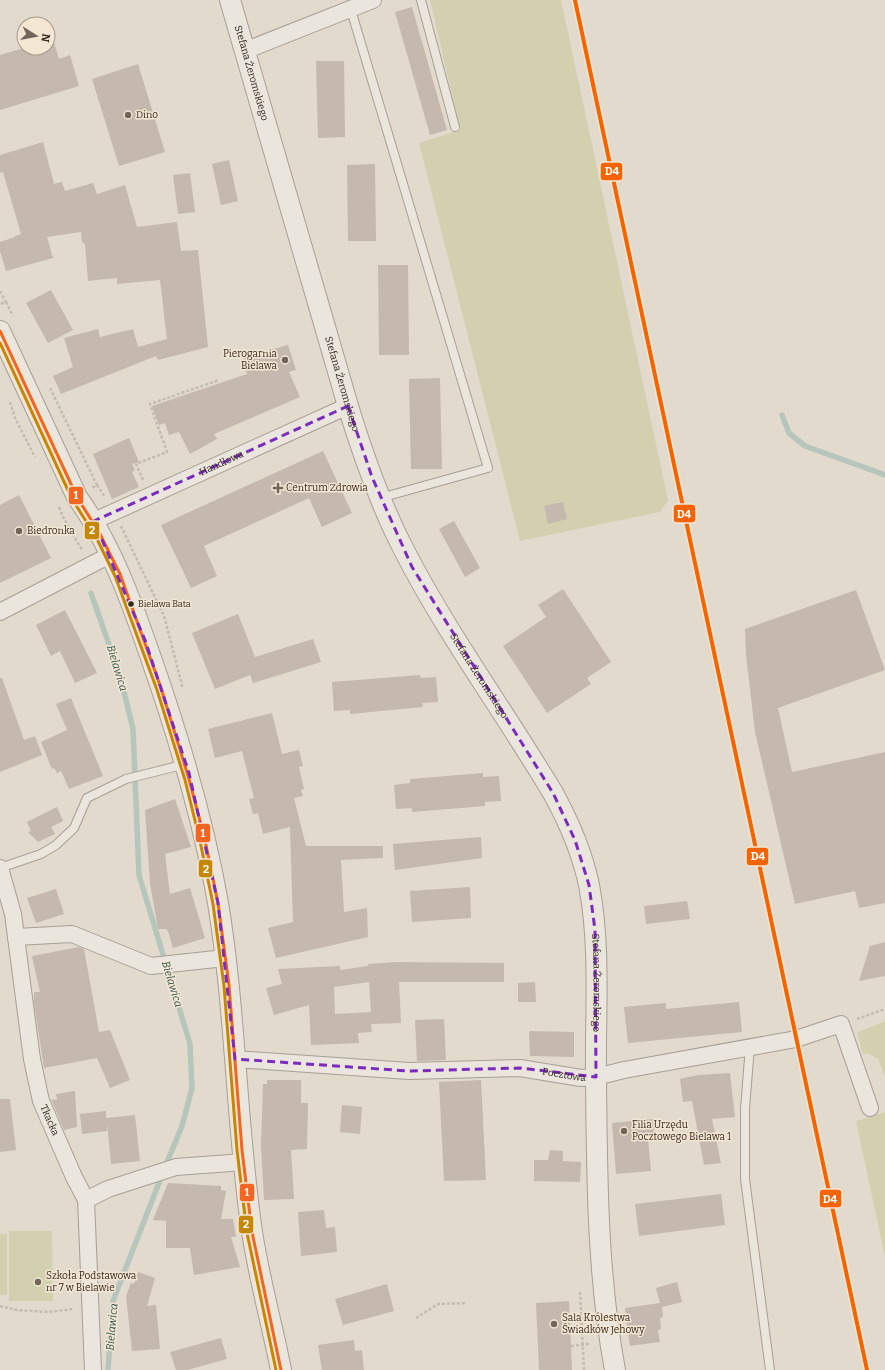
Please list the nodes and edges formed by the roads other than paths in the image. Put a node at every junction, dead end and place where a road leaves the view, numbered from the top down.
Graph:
1 (230, 0) edge
2 (374, 0) edge
3 (420, 0) edge
4 (351, 10) junction
5 (244, 51) junction
6 (455, 127) dead end
7 (0, 331) edge
8 (348, 406) junction
9 (380, 498) junction
10 (94, 521) junction
11 (110, 555) junction
12 (0, 612) edge
13 (186, 763) junction
14 (0, 868) edge
15 (16, 937) junction
16 (225, 958) junction
17 (750, 1046) junction
18 (235, 1059) junction
19 (596, 1077) junction
20 (870, 1108) dead end
21 (244, 1162) junction
22 (86, 1200) junction
23 (93, 1370) edge
24 (281, 1370) edge
25 (615, 1370) edge
26 (770, 1370) edge

1 - 5 street, Stefana Żeromskiego
2 - 4 street
3 - 6 lane
4 - 5 street
4 - 9 lane
5 - 8 street, Stefana Żeromskiego
7 - 10 street
8 - 9 street, Stefana Żeromskiego
8 - 10 street, Handlowa
9 - 19 street, Stefana Żeromskiego
10 - 11 street
11 - 12 street
11 - 13 street
13 - 14 lane
13 - 16 street
14 - 15 street, Tkacka
15 - 16 street
15 - 22 street, Tkacka
16 - 18 street
17 - 19 street, Pocztowa
17 - 20 street, Pocztowa
17 - 26 lane
18 - 19 street, Pocztowa
18 - 21 street
19 - 25 street, Stefana Żeromskiego
21 - 22 street
21 - 24 street
22 - 23 street, Tkacka

